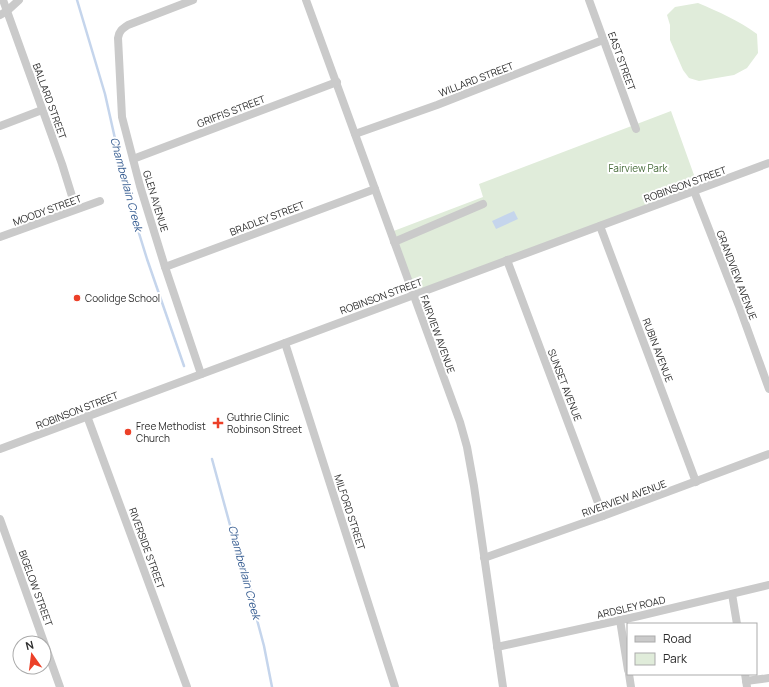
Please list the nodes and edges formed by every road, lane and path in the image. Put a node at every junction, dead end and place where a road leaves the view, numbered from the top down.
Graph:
1 (3, 0) edge
2 (19, 0) edge
3 (193, 0) edge
4 (306, 0) edge
5 (589, 0) edge
6 (3, 13) edge
7 (603, 40) junction
8 (336, 82) junction
9 (42, 110) junction
10 (0, 126) edge
11 (636, 129) dead end
12 (356, 134) junction
13 (133, 159) junction
14 (769, 163) edge
15 (375, 189) junction
16 (694, 191) junction
17 (100, 201) dead end
18 (483, 204) dead end
19 (76, 210) junction
20 (600, 226) junction
21 (0, 237) edge
22 (394, 242) junction
23 (507, 260) junction
24 (165, 268) junction
25 (413, 295) junction
26 (285, 343) junction
27 (200, 374) junction
28 (769, 388) edge
29 (87, 416) junction
30 (0, 449) edge
31 (769, 454) edge
32 (696, 482) junction
33 (603, 516) junction
34 (0, 519) edge
35 (484, 558) junction
36 (769, 586) edge
37 (732, 594) junction
38 (620, 620) junction
39 (737, 623) edge
40 (497, 647) junction
41 (627, 664) edge
42 (629, 675) edge
43 (769, 678) edge
44 (746, 681) edge
45 (60, 687) edge
46 (187, 687) edge
47 (395, 687) edge
48 (503, 687) edge
49 (631, 687) edge

1 - 6 street, BALLARD STREET
2 - 6 street
3 - 13 street, GLEN AVENUE
4 - 8 street, FAIRVIEW AVENUE
5 - 7 street, EAST STREET
6 - 9 street, BALLARD STREET
7 - 11 street, EAST STREET
7 - 12 street, WILLARD STREET
8 - 12 street, FAIRVIEW AVENUE
8 - 13 street, GRIFFIS STREET
9 - 10 street
9 - 19 street, BALLARD STREET
12 - 15 street, FAIRVIEW AVENUE
13 - 24 street, GLEN AVENUE
14 - 16 street, ROBINSON STREET
15 - 22 street, FAIRVIEW AVENUE
15 - 24 street, BRADLEY STREET
16 - 20 street, ROBINSON STREET
16 - 28 street, GRANDVIEW AVENUE
17 - 19 street, MOODY STREET
18 - 22 street
19 - 21 street, MOODY STREET
20 - 23 street, ROBINSON STREET
20 - 32 street, RUBIN AVENUE
22 - 25 street, FAIRVIEW AVENUE
23 - 25 street, ROBINSON STREET
23 - 33 street, SUNSET AVENUE
24 - 27 street, GLEN AVENUE
25 - 26 street, ROBINSON STREET
25 - 35 street, FAIRVIEW AVENUE
26 - 27 street, ROBINSON STREET
26 - 47 street, MILFORD STREET
27 - 29 street, ROBINSON STREET
29 - 30 street, ROBINSON STREET
29 - 46 street, RIVERSIDE STREET
31 - 32 street, RIVERVIEW AVENUE
32 - 33 street, RIVERVIEW AVENUE
33 - 35 street, RIVERVIEW AVENUE
34 - 45 street, BIGELOW STREET
35 - 40 street, FAIRVIEW AVENUE
36 - 37 street, ARDSLEY ROAD
37 - 38 street, ARDSLEY ROAD
37 - 39 street
38 - 40 street, ARDSLEY ROAD
38 - 41 street
40 - 48 street, FAIRVIEW AVENUE
42 - 49 street
43 - 44 street

